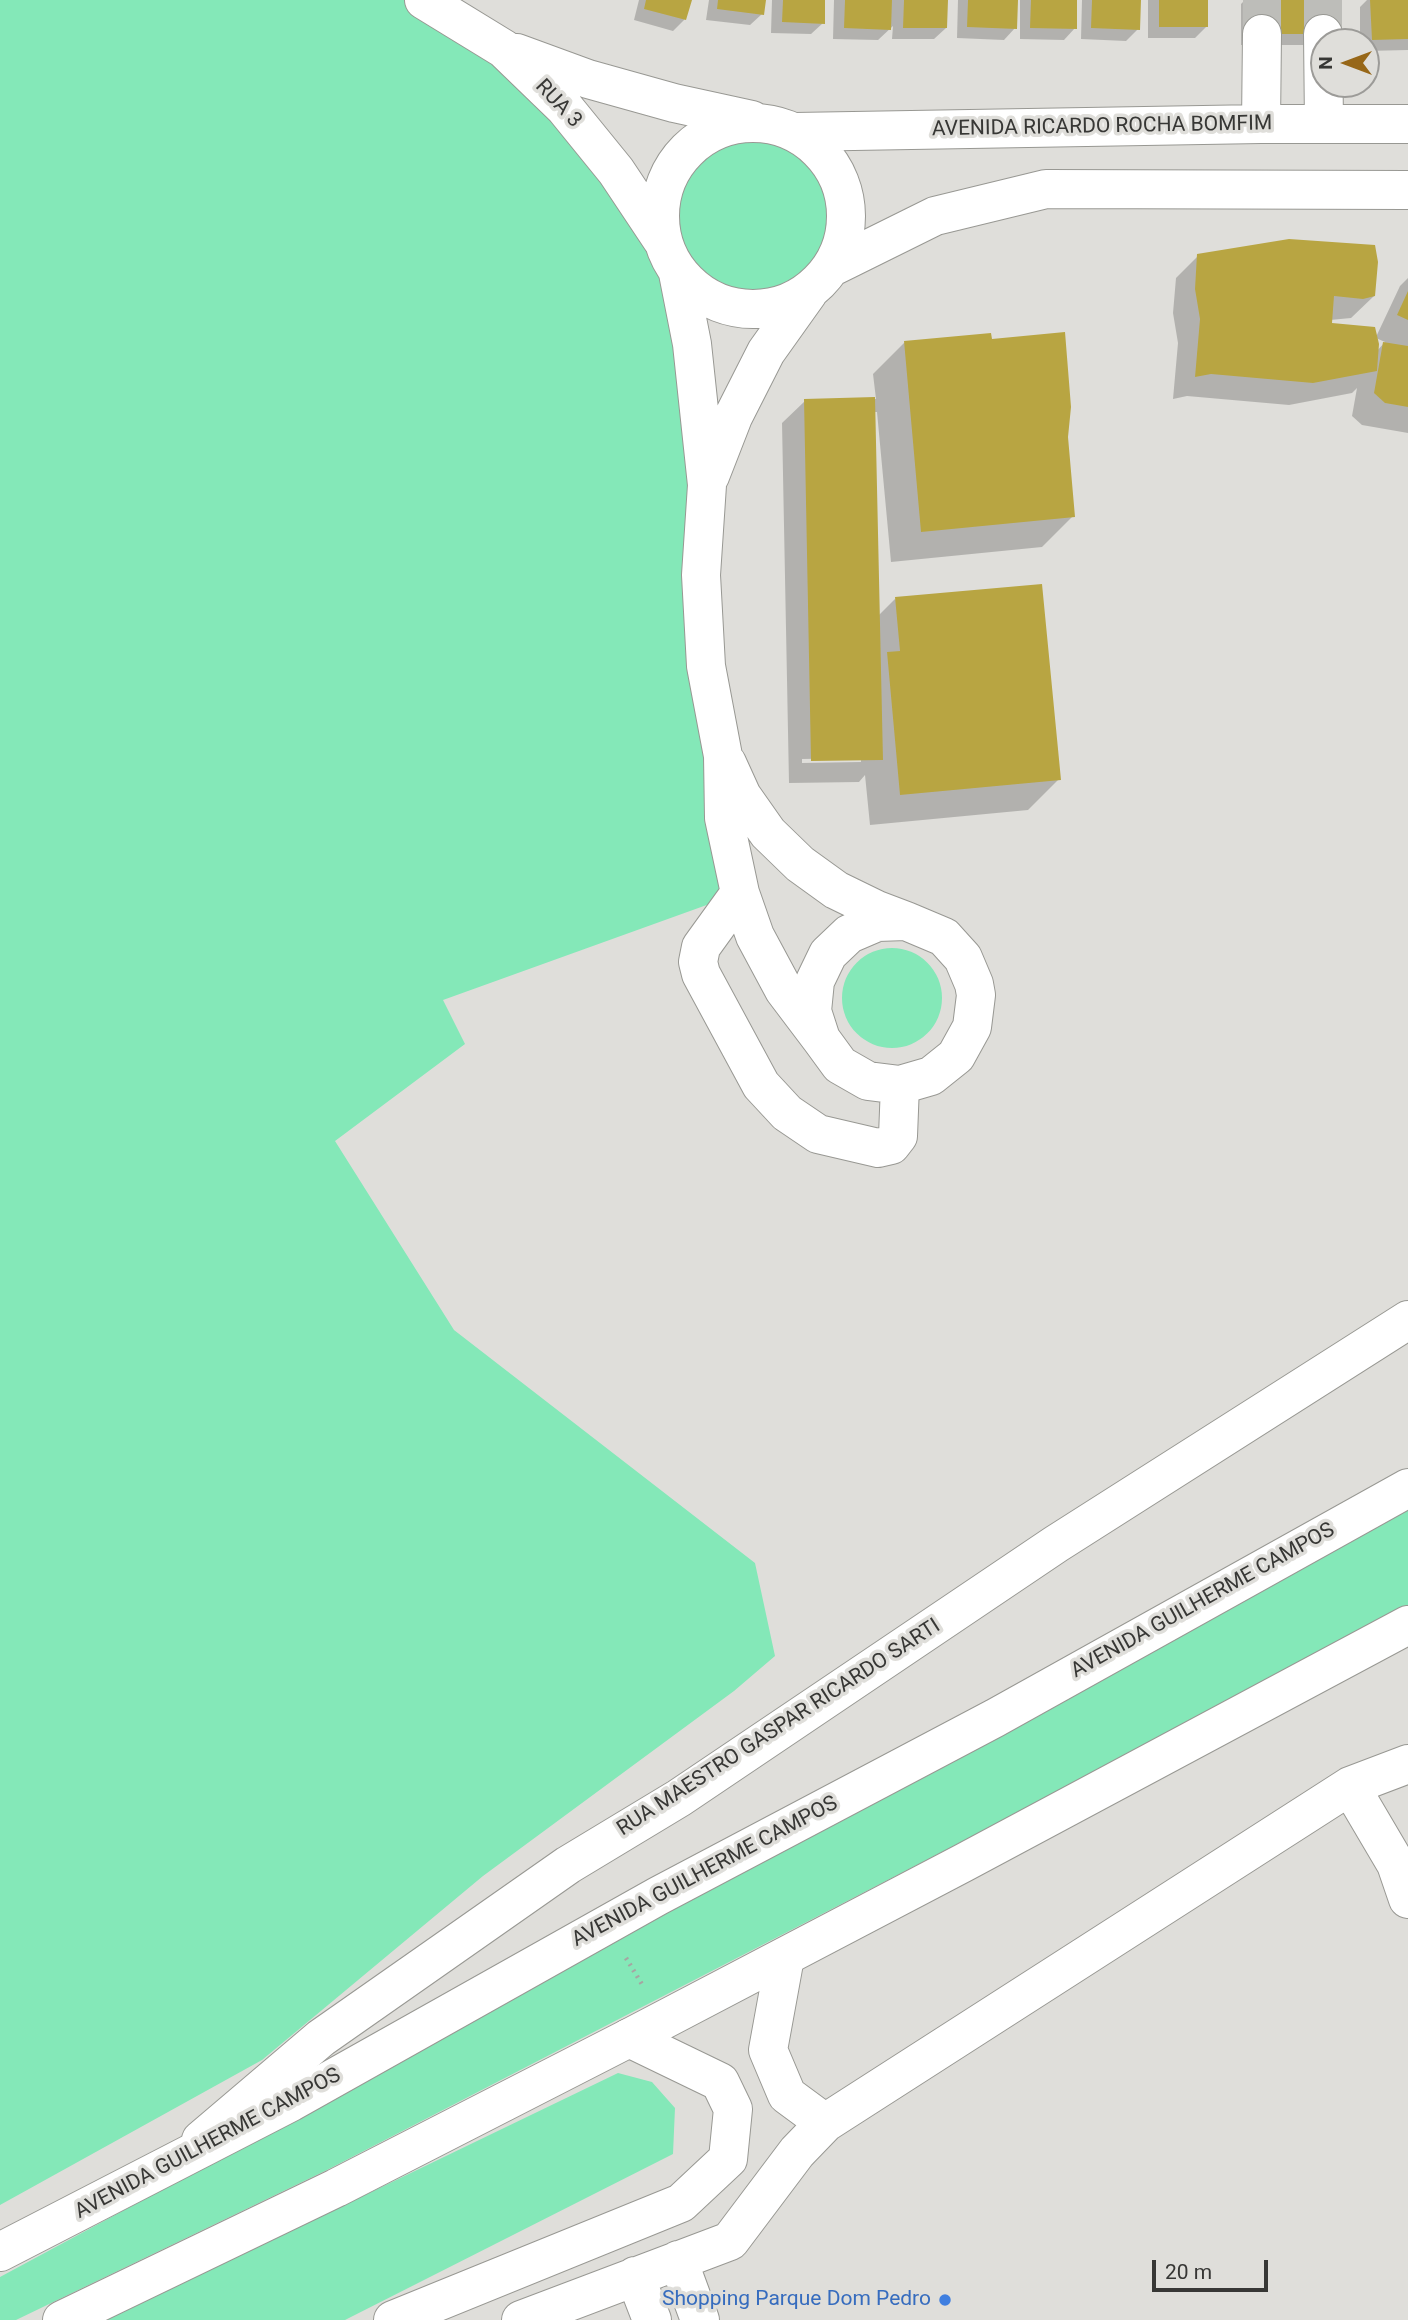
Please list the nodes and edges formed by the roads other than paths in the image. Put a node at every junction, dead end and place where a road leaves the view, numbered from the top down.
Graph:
1 (424, 0) edge
2 (1262, 34) tunnel mouth
3 (504, 49) junction
4 (1324, 98) edge
5 (1261, 124) junction
6 (1324, 124) junction
7 (1408, 124) edge
8 (778, 127) junction
9 (1408, 190) edge
10 (670, 257) junction
11 (820, 280) junction
12 (707, 485) junction
13 (723, 756) junction
14 (740, 893) junction
15 (906, 921) junction
16 (821, 1039) junction
17 (901, 1085) junction
18 (1408, 1320) edge
19 (1408, 1488) edge
20 (1408, 1625) edge
21 (1408, 1764) edge
22 (1350, 1786) junction
23 (1408, 1899) edge
24 (785, 1956) junction
25 (629, 2038) junction
26 (825, 2123) junction
27 (171, 2165) junction
28 (0, 2252) edge
29 (678, 2260) junction
30 (635, 2276) junction
31 (62, 2320) edge
32 (393, 2320) edge
33 (520, 2320) edge
34 (652, 2320) edge
35 (701, 2320) edge

1 - 3 street, RUA 3
2 - 5 street
3 - 8 street, AVENIDA RICARDO ROCHA BOMFIM
3 - 10 street, RUA 3
4 - 6 street
5 - 6 street, AVENIDA RICARDO ROCHA BOMFIM
5 - 8 street, AVENIDA RICARDO ROCHA BOMFIM
6 - 7 street, AVENIDA RICARDO ROCHA BOMFIM
8 - 10 street
8 - 11 street
9 - 11 street
10 - 11 street
10 - 12 street
11 - 12 street
12 - 13 street
13 - 14 street
13 - 15 street
14 - 16 street
14 - 17 street
15 - 16 street
15 - 17 street
16 - 17 street
18 - 27 street, RUA MAESTRO GASPAR RICARDO SARTI
19 - 27 street, AVENIDA GUILHERME CAMPOS
20 - 24 street
21 - 22 street
22 - 23 street
22 - 26 street
24 - 25 street
24 - 26 street
25 - 31 street
25 - 32 street
26 - 29 street
27 - 28 street, AVENIDA GUILHERME CAMPOS
29 - 30 street
29 - 35 street
30 - 33 street
30 - 34 street

